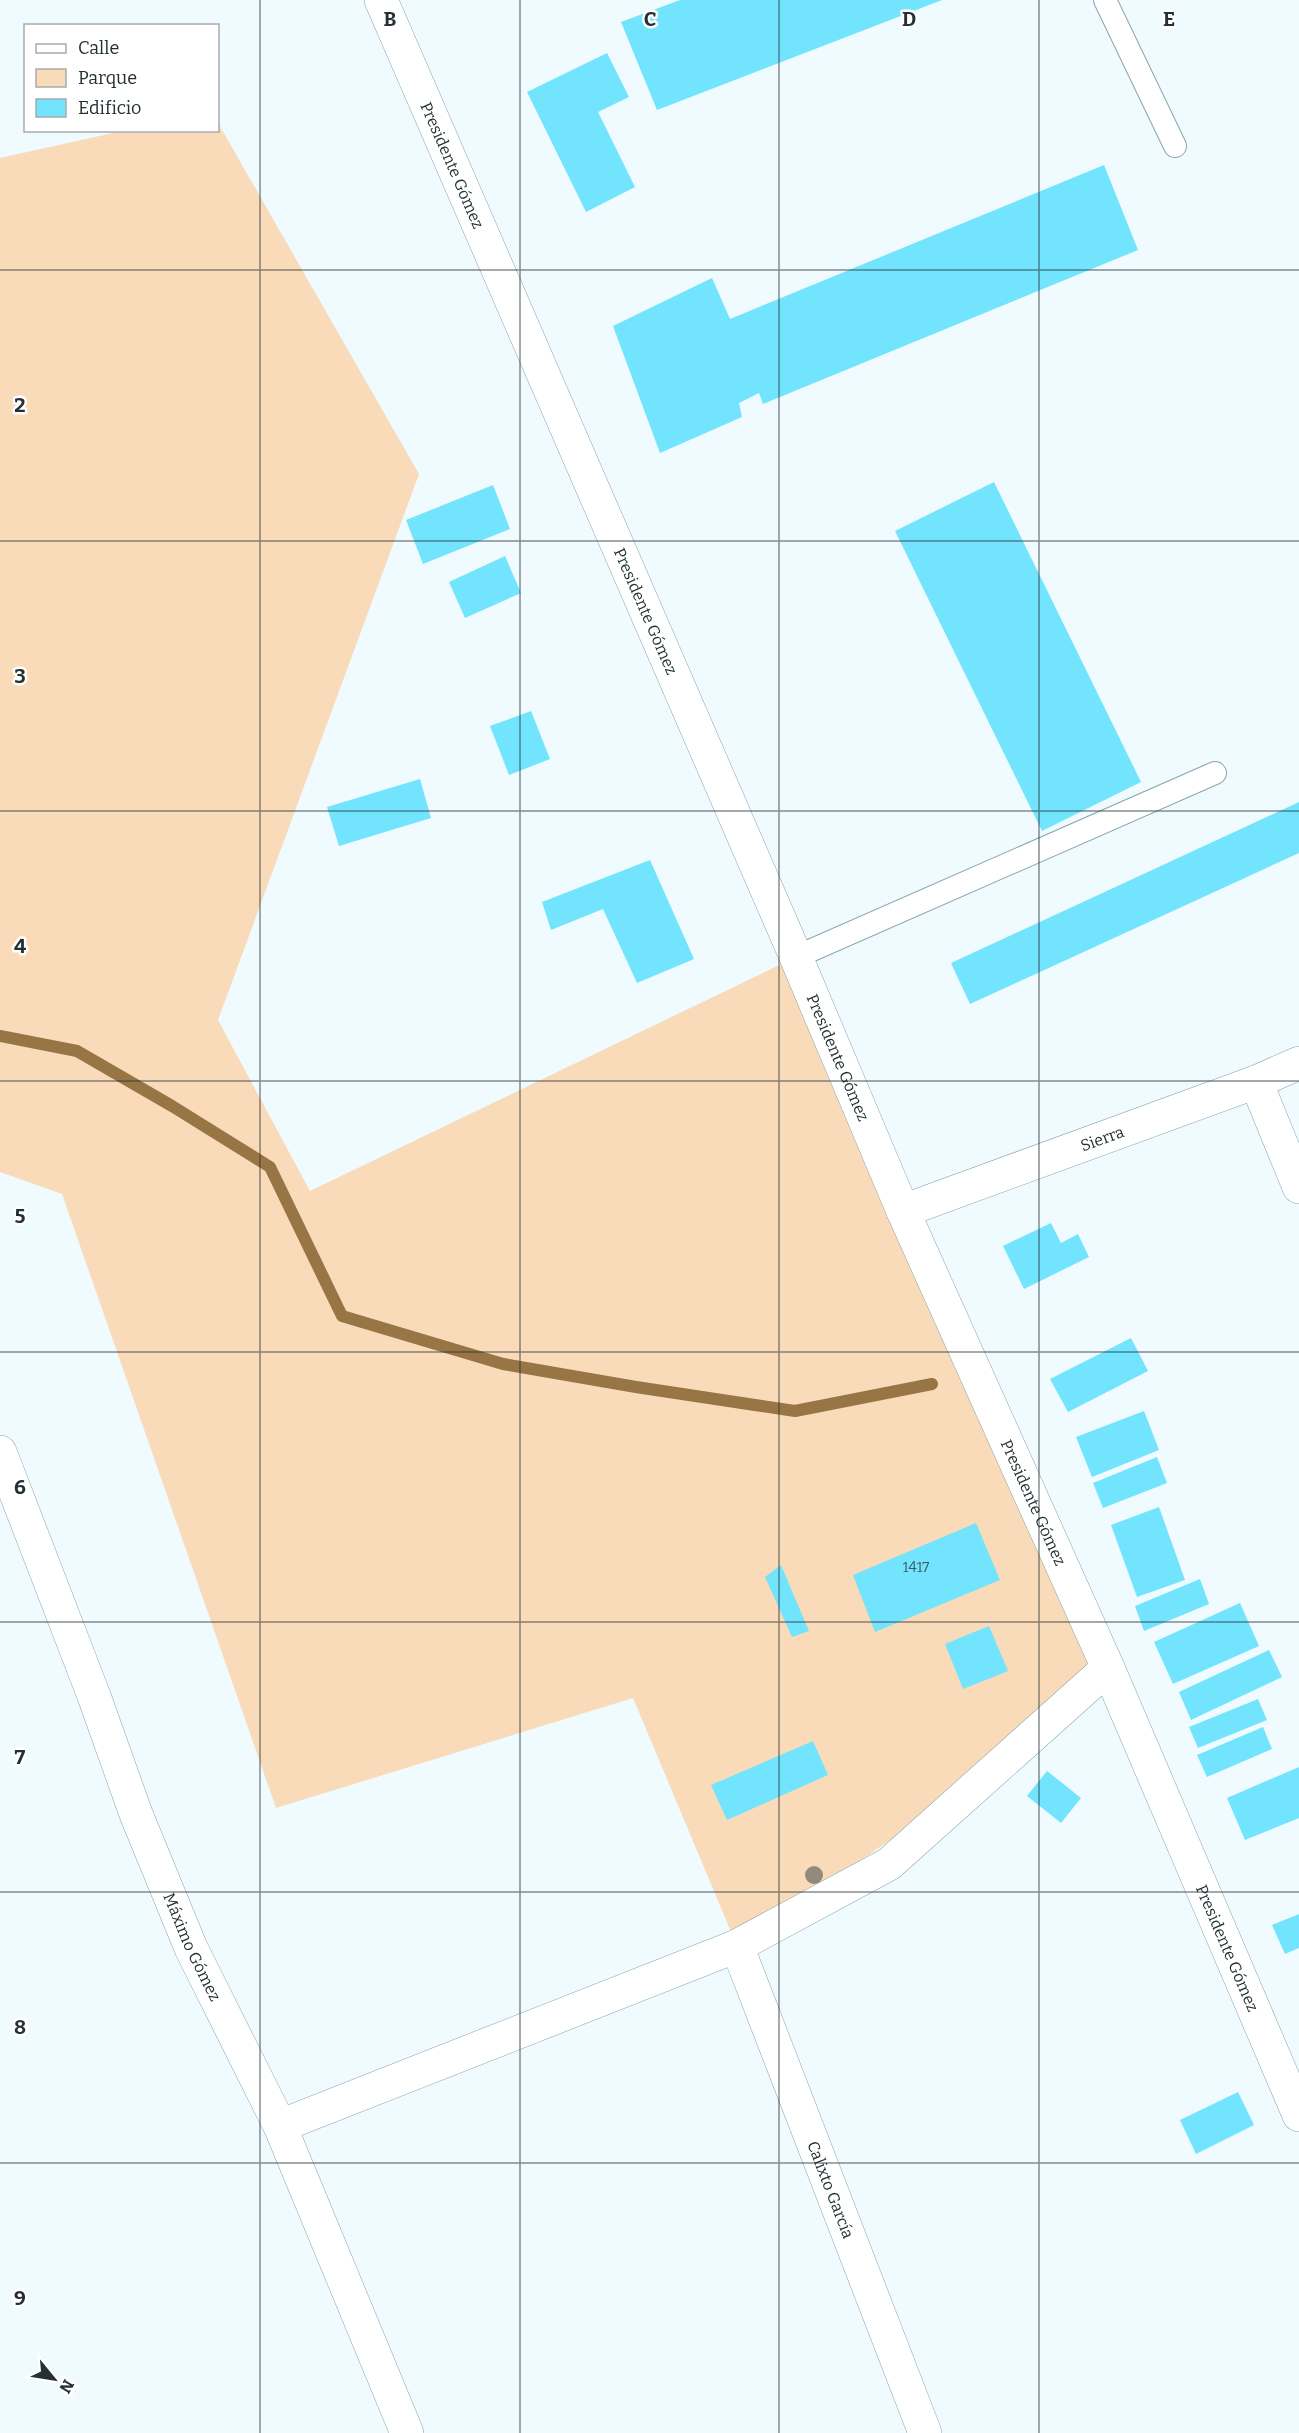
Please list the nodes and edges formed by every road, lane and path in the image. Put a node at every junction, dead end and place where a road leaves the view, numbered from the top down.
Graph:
1 (381, 0) edge
2 (1105, 0) edge
3 (1175, 146) dead end
4 (1215, 772) dead end
5 (796, 957) junction
6 (1299, 1063) edge
7 (1257, 1082) junction
8 (1299, 1187) edge
9 (903, 1211) junction
10 (0, 1452) edge
11 (1108, 1668) junction
12 (737, 1946) junction
13 (1296, 2101) edge
14 (280, 2126) junction
15 (407, 2433) edge
16 (925, 2433) edge

1 - 5 street, Presidente Gómez
2 - 3 lane
4 - 5 lane
5 - 9 street, Presidente Gómez
6 - 7 street, Sierra
7 - 8 street
7 - 9 street, Sierra
9 - 11 street, Presidente Gómez
10 - 14 street, Máximo Gómez
11 - 12 street
11 - 13 street, Presidente Gómez
12 - 14 street
12 - 16 street, Calixto García
14 - 15 street, Máximo Gómez

